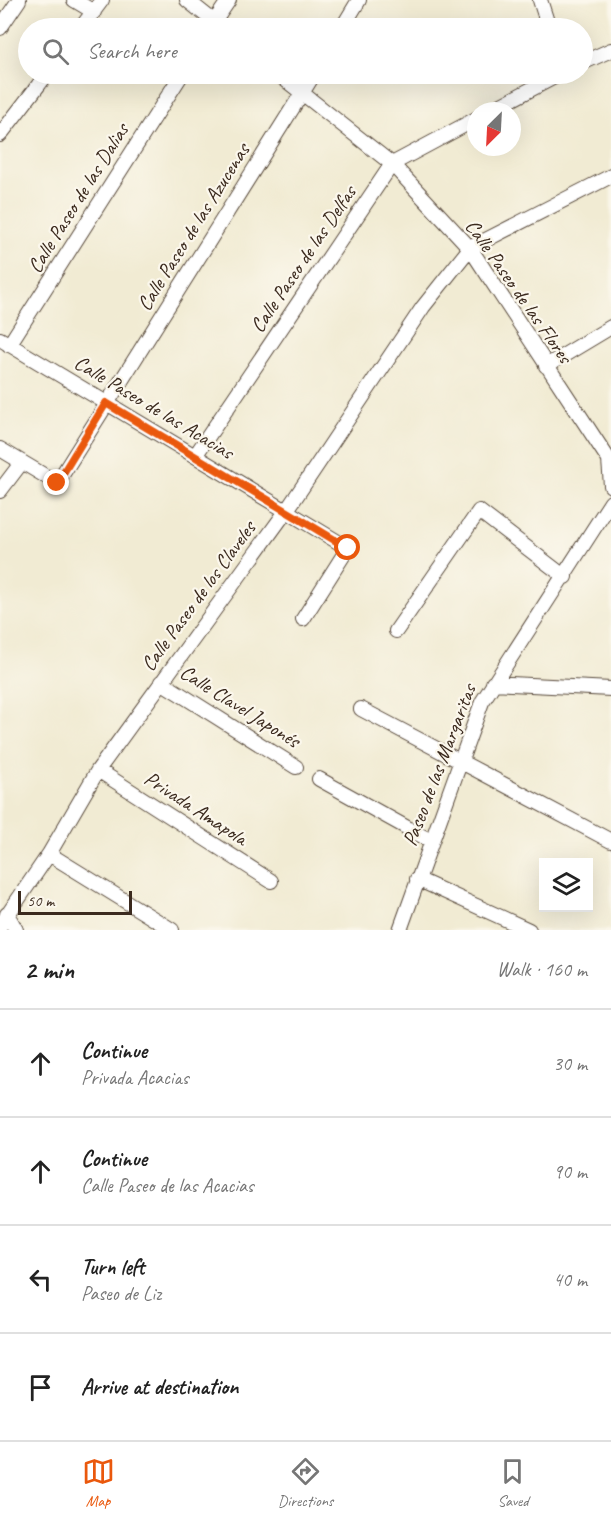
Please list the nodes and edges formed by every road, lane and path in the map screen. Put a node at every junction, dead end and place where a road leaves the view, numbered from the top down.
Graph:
1 (19, 0) edge
2 (74, 0) edge
3 (187, 0) edge
4 (229, 0) edge
5 (359, 0) edge
6 (540, 0) edge
7 (98, 6) edge
8 (89, 18) edge
9 (206, 18) edge
10 (220, 18) edge
11 (348, 18) edge
12 (546, 18) edge
13 (0, 28) edge
14 (611, 50) edge
15 (593, 58) edge
16 (39, 84) edge
17 (175, 84) edge
18 (291, 84) edge
19 (308, 84) edge
20 (541, 84) edge
21 (302, 93) junction
22 (507, 102) edge
23 (467, 124) edge
24 (0, 135) edge
25 (392, 164) junction
26 (611, 176) edge
27 (470, 248) junction
28 (611, 327) edge
29 (5, 342) edge
30 (546, 366) junction
31 (106, 403) junction
32 (0, 449) edge
33 (195, 456) junction
34 (22, 462) junction
35 (611, 486) edge
36 (0, 491) edge
37 (611, 502) edge
38 (286, 510) junction
39 (565, 577) junction
40 (303, 619) dead end
41 (396, 631) dead end
42 (161, 681) junction
43 (493, 683) junction
44 (611, 689) edge
45 (361, 709) dead end
46 (461, 759) junction
47 (296, 767) dead end
48 (98, 770) junction
49 (319, 779) dead end
50 (431, 841) junction
51 (611, 841) edge
52 (49, 854) junction
53 (417, 879) junction
54 (271, 881) dead end
55 (3, 920) edge
56 (16, 930) edge
57 (172, 930) edge
58 (400, 930) edge
59 (529, 930) edge

1 - 13 street
2 - 7 street
3 - 9 street
4 - 10 street
5 - 11 street
6 - 12 street
7 - 8 street
14 - 15 street
16 - 24 street
17 - 29 street, Calle Paseo de las Dalias
18 - 21 street, Calle Paseo de las Flores
19 - 21 street, Calle Paseo de las Azucenas
20 - 22 street
21 - 25 street, Calle Paseo de las Flores
21 - 31 street, Calle Paseo de las Azucenas
23 - 25 street, Calle Paseo de las Delfas
25 - 27 street, Calle Paseo de las Flores
25 - 33 street, Calle Paseo de las Delfas
26 - 27 street, Calle Paseo de los Claveles
27 - 30 street, Calle Paseo de las Flores
27 - 38 street, Calle Paseo de los Claveles
28 - 30 street
29 - 31 street, Calle Paseo de las Acacias
30 - 35 street, Calle Paseo de las Flores
31 - 33 street, Calle Paseo de las Acacias
31 - 34 street, Calle Paseo de las Azucenas
32 - 34 street
33 - 38 street, Calle Paseo de las Acacias
34 - 36 street
37 - 39 street, Paseo de las Margaritas
38 - 40 street, Calle Paseo de las Acacias
38 - 42 street, Calle Paseo de los Claveles
39 - 41 street
39 - 43 street, Paseo de las Margaritas
42 - 47 street, Calle Clavel Japonés
42 - 48 street, Calle Paseo de los Claveles
43 - 44 street
43 - 46 street, Paseo de las Margaritas
45 - 46 street
46 - 50 street, Paseo de las Margaritas
46 - 51 street
48 - 52 street, Calle Paseo de los Claveles
48 - 54 street, Privada Amapola
49 - 50 street
50 - 53 street, Paseo de las Margaritas
52 - 55 street, Calle Paseo de los Claveles
52 - 57 street
53 - 58 street, Paseo de las Margaritas
53 - 59 street
55 - 56 street

